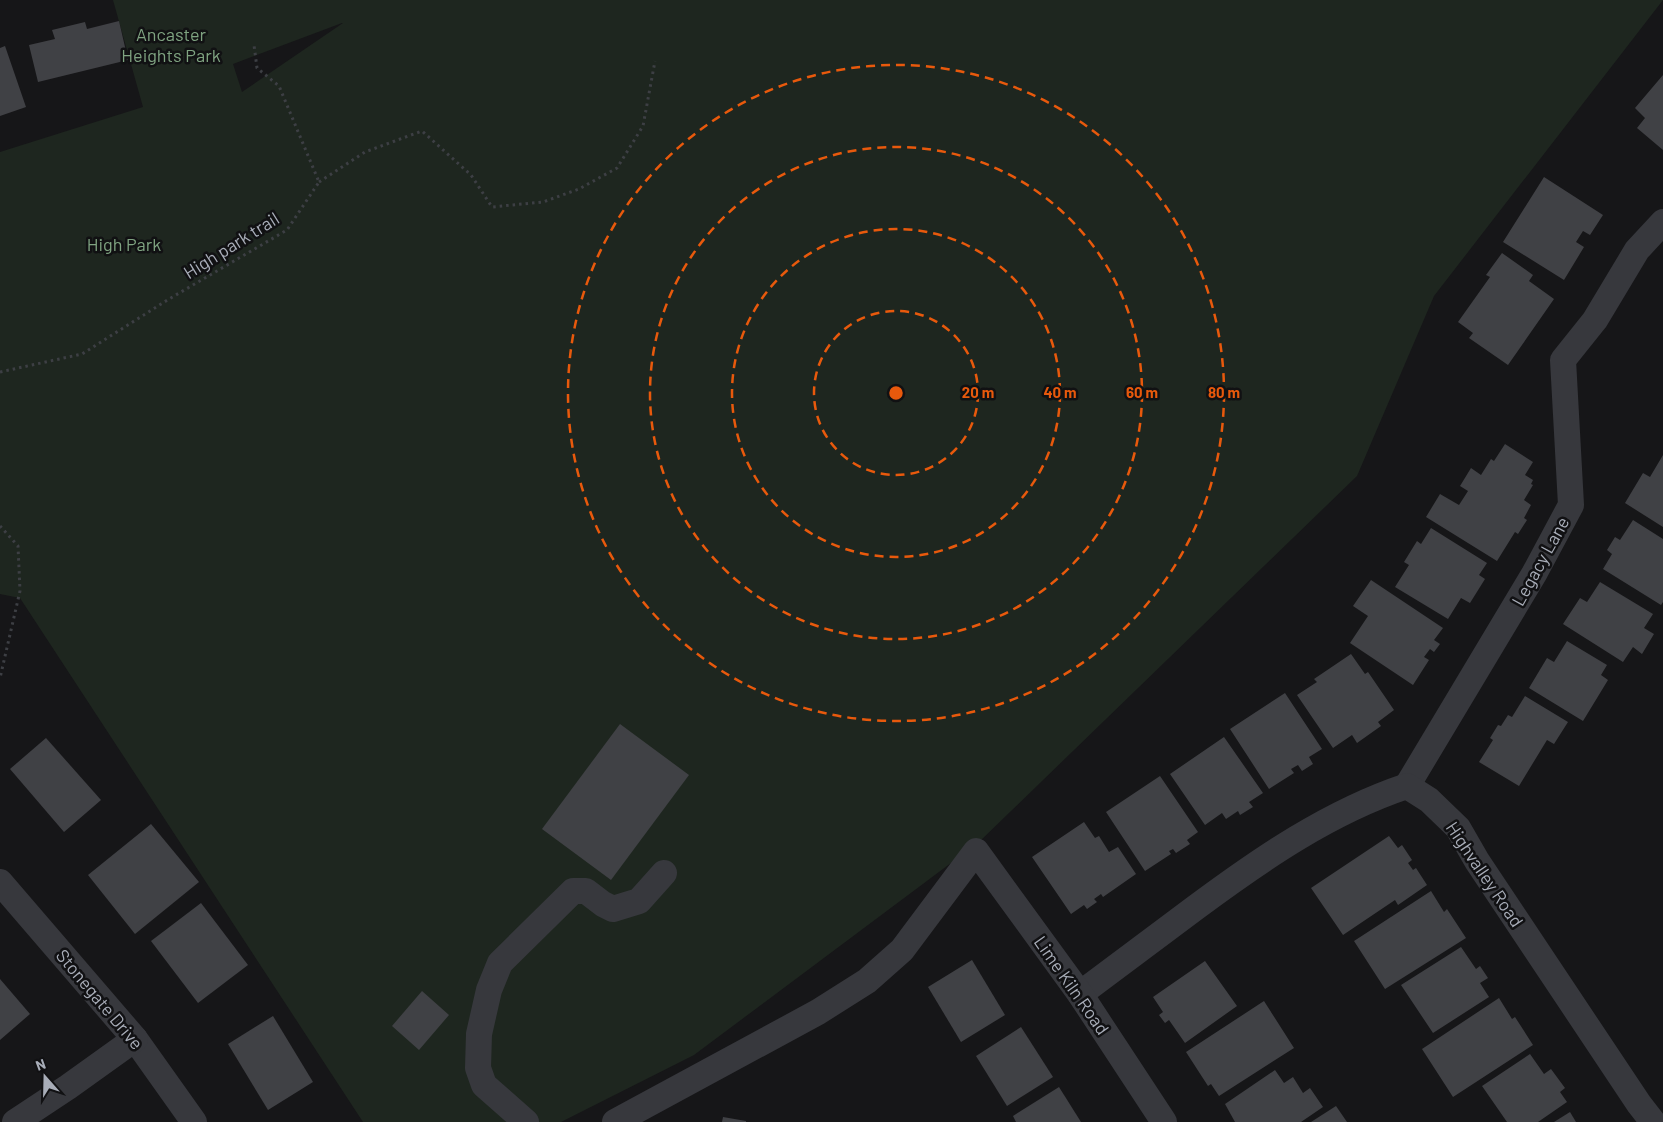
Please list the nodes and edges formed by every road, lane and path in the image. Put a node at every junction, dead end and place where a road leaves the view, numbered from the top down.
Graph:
1 (254, 45) dead end
2 (655, 61) dead end
3 (319, 182) junction
4 (1663, 222) edge
5 (0, 372) edge
6 (0, 526) edge
7 (0, 678) edge
8 (1407, 786) junction
9 (664, 873) dead end
10 (0, 882) edge
11 (1080, 994) junction
12 (135, 1039) junction
13 (15, 1122) edge
14 (194, 1122) edge
15 (526, 1122) edge
16 (615, 1122) edge
17 (1164, 1122) edge
18 (1653, 1122) edge

1 - 3 path
2 - 3 path
3 - 5 path, High park trail
4 - 8 street, Legacy Lane
6 - 7 path
8 - 11 street
8 - 18 street, Highvalley Road
9 - 15 street
10 - 12 street, Stonegate Drive
11 - 16 street, Lime Kiln Road
11 - 17 street, Lime Kiln Road
12 - 13 street
12 - 14 street, Stonegate Drive

